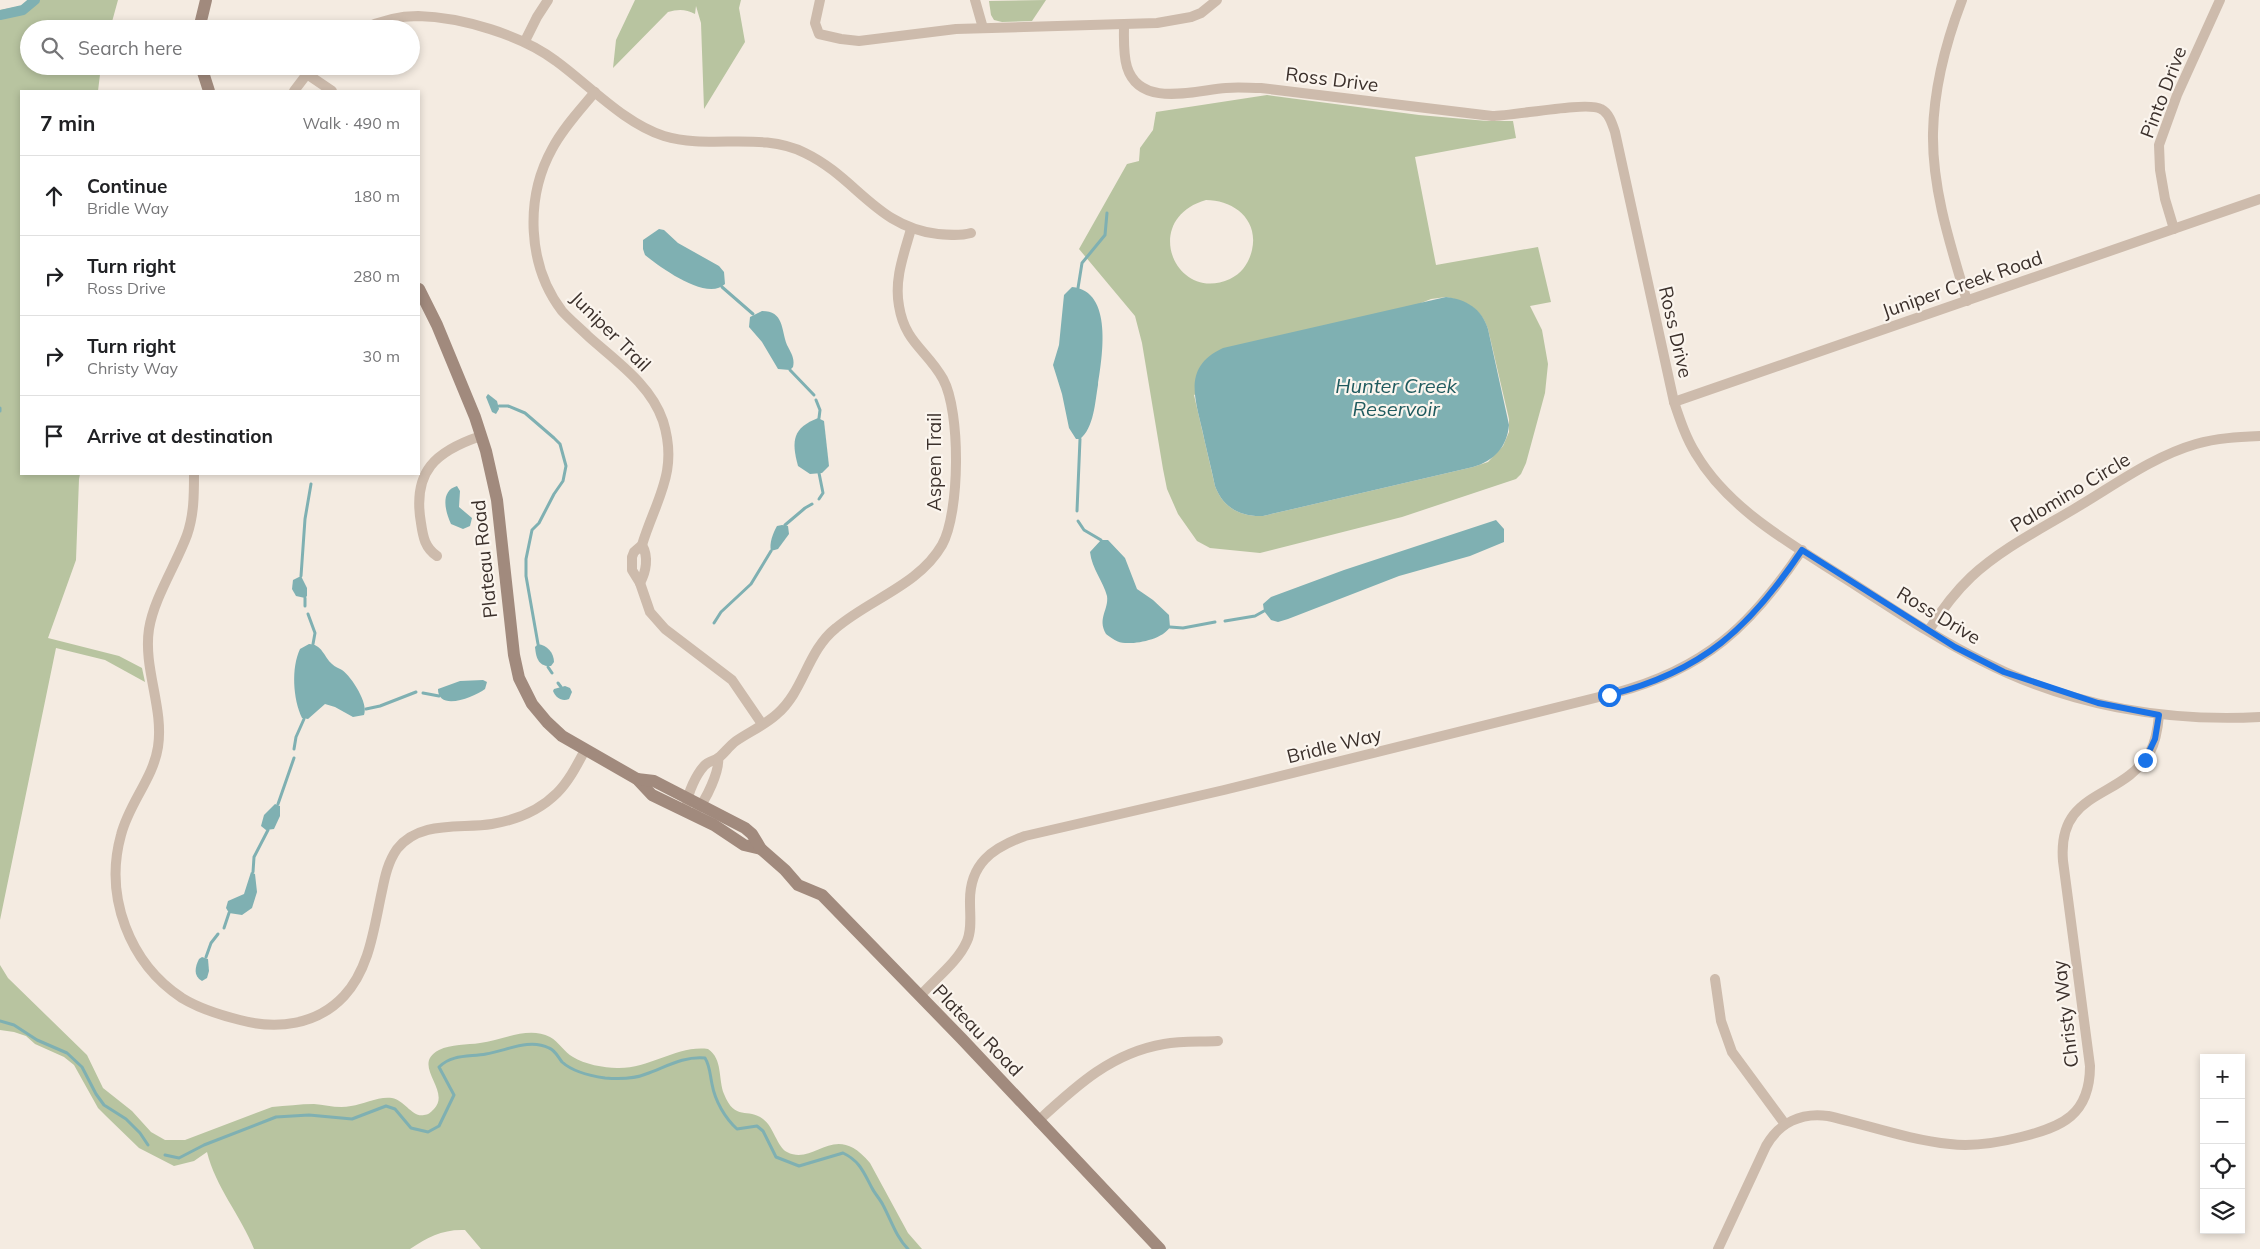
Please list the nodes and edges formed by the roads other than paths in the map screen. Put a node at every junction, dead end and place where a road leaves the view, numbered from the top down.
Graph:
1 (206, 0) edge
2 (548, 0) edge
3 (820, 0) edge
4 (975, 0) edge
5 (1217, 0) edge
6 (1962, 0) edge
7 (2220, 0) edge
8 (201, 20) edge
9 (387, 20) edge
10 (1124, 25) junction
11 (983, 28) junction
12 (525, 41) junction
13 (204, 75) edge
14 (306, 75) edge
15 (315, 75) edge
16 (209, 90) edge
17 (295, 90) edge
18 (331, 90) edge
19 (595, 92) junction
20 (2260, 199) edge
21 (912, 229) junction
22 (2174, 229) junction
23 (971, 233) dead end
24 (420, 291) edge
25 (1967, 301) junction
26 (1674, 402) junction
27 (481, 436) junction
28 (2260, 436) edge
29 (194, 475) edge
30 (642, 545) junction
31 (1802, 550) junction
32 (438, 556) dead end
33 (640, 583) junction
34 (1928, 630) junction
35 (2159, 715) junction
36 (2260, 717) edge
37 (762, 724) junction
38 (584, 750) junction
39 (718, 758) junction
40 (637, 779) junction
41 (688, 797) junction
42 (702, 804) junction
43 (690, 812) junction
44 (761, 849) junction
45 (1714, 979) dead end
46 (920, 996) junction
47 (1218, 1041) dead end
48 (1038, 1121) junction
49 (1785, 1124) junction
50 (1160, 1249) edge
51 (1718, 1249) edge

1 - 8 street
2 - 12 street
3 - 11 street
4 - 11 street
5 - 10 street
6 - 25 street
7 - 22 street, Pinto Drive
9 - 12 street
10 - 11 street
10 - 26 street, Ross Drive
12 - 19 street
13 - 16 street
14 - 17 street
15 - 18 street
19 - 21 street
19 - 30 street, Juniper Trail
20 - 22 street, Juniper Creek Road
21 - 23 street
21 - 37 street, Aspen Trail
22 - 25 street, Juniper Creek Road
24 - 27 street, Plateau Road
25 - 26 street, Juniper Creek Road
26 - 31 street, Ross Drive
27 - 32 street
27 - 38 street, Plateau Road
28 - 34 street, Palomino Circle
29 - 38 street
30 - 33 street, Juniper Trail
30 - 33 street, Juniper Trail
31 - 34 street, Ross Drive
31 - 46 street, Bridle Way
33 - 37 street, Juniper Trail
34 - 35 street, Ross Drive
35 - 36 street, Ross Drive
35 - 49 street, Christy Way
37 - 39 street, Aspen Trail
38 - 40 street, Plateau Road
39 - 41 street, Aspen Trail
39 - 42 street
40 - 41 street, Plateau Road
40 - 43 street, Plateau Road
41 - 42 street, Plateau Road
41 - 43 street
42 - 43 street
42 - 44 street, Plateau Road
43 - 44 street, Plateau Road
44 - 46 street, Plateau Road
45 - 49 street
46 - 48 street, Plateau Road
47 - 48 street
48 - 50 street, Plateau Road
49 - 51 street, Christy Way

